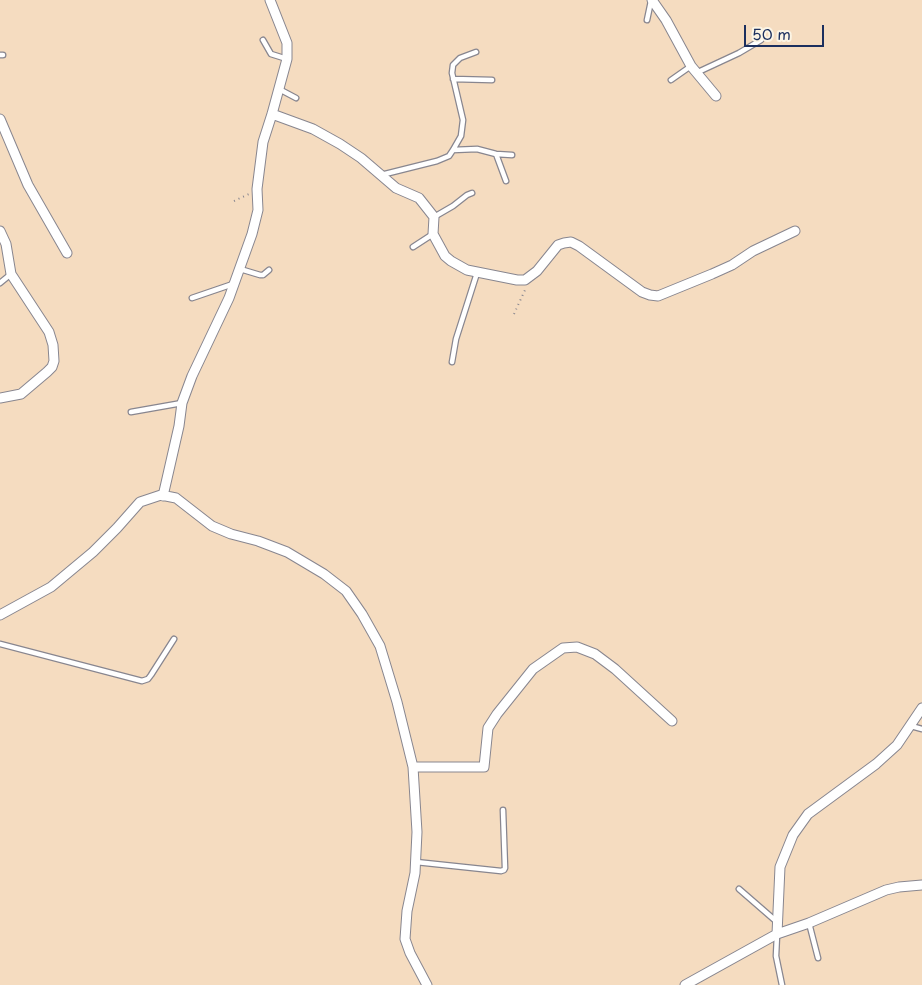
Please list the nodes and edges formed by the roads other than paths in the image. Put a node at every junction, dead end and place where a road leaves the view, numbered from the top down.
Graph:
1 (270, 0) edge
2 (652, 0) edge
3 (647, 20) dead end
4 (263, 40) dead end
5 (762, 40) dead end
6 (476, 52) dead end
7 (286, 60) junction
8 (693, 70) junction
9 (453, 79) junction
10 (492, 80) dead end
11 (671, 80) dead end
12 (279, 89) junction
13 (716, 96) dead end
14 (296, 98) dead end
15 (272, 114) junction
16 (0, 118) edge
17 (453, 150) junction
18 (496, 154) junction
19 (512, 155) dead end
20 (381, 175) junction
21 (506, 181) dead end
22 (472, 193) dead end
23 (434, 217) junction
24 (0, 231) edge
25 (795, 231) dead end
26 (433, 234) junction
27 (413, 247) dead end
28 (67, 253) dead end
29 (240, 269) junction
30 (269, 270) dead end
31 (477, 271) junction
32 (11, 274) junction
33 (0, 283) edge
34 (234, 283) junction
35 (192, 298) dead end
36 (452, 362) dead end
37 (0, 398) edge
38 (182, 403) junction
39 (131, 412) dead end
40 (164, 496) junction
41 (0, 615) edge
42 (174, 639) dead end
43 (0, 644) edge
44 (922, 708) edge
45 (672, 721) dead end
46 (911, 726) junction
47 (922, 729) edge
48 (413, 767) junction
49 (503, 810) dead end
50 (416, 862) junction
51 (920, 888) edge
52 (739, 889) dead end
53 (776, 922) junction
54 (809, 923) junction
55 (777, 934) junction
56 (818, 958) dead end
57 (427, 985) edge
58 (686, 985) edge
59 (782, 985) edge

1 - 7 street
2 - 3 lane
2 - 8 street
4 - 7 lane
5 - 8 lane
6 - 9 lane
7 - 12 street
8 - 11 lane
8 - 13 street
9 - 10 lane
9 - 17 lane
12 - 14 lane
12 - 15 street
15 - 20 street
15 - 29 street
16 - 28 street
17 - 18 lane
17 - 20 lane
18 - 19 lane
18 - 21 lane
20 - 23 street
22 - 23 lane
23 - 26 street
24 - 32 street
25 - 31 street
26 - 27 lane
26 - 31 street
29 - 30 lane
29 - 34 street
31 - 36 lane
32 - 33 lane
32 - 37 street
34 - 35 lane
34 - 38 street
38 - 39 lane
38 - 40 street
40 - 41 street
40 - 48 street
42 - 43 lane
44 - 46 street
45 - 48 street
46 - 47 lane
46 - 53 street
48 - 50 street
49 - 50 lane
50 - 57 street
51 - 54 street
52 - 53 lane
53 - 55 street
54 - 55 street
54 - 56 lane
55 - 58 street
55 - 59 lane

